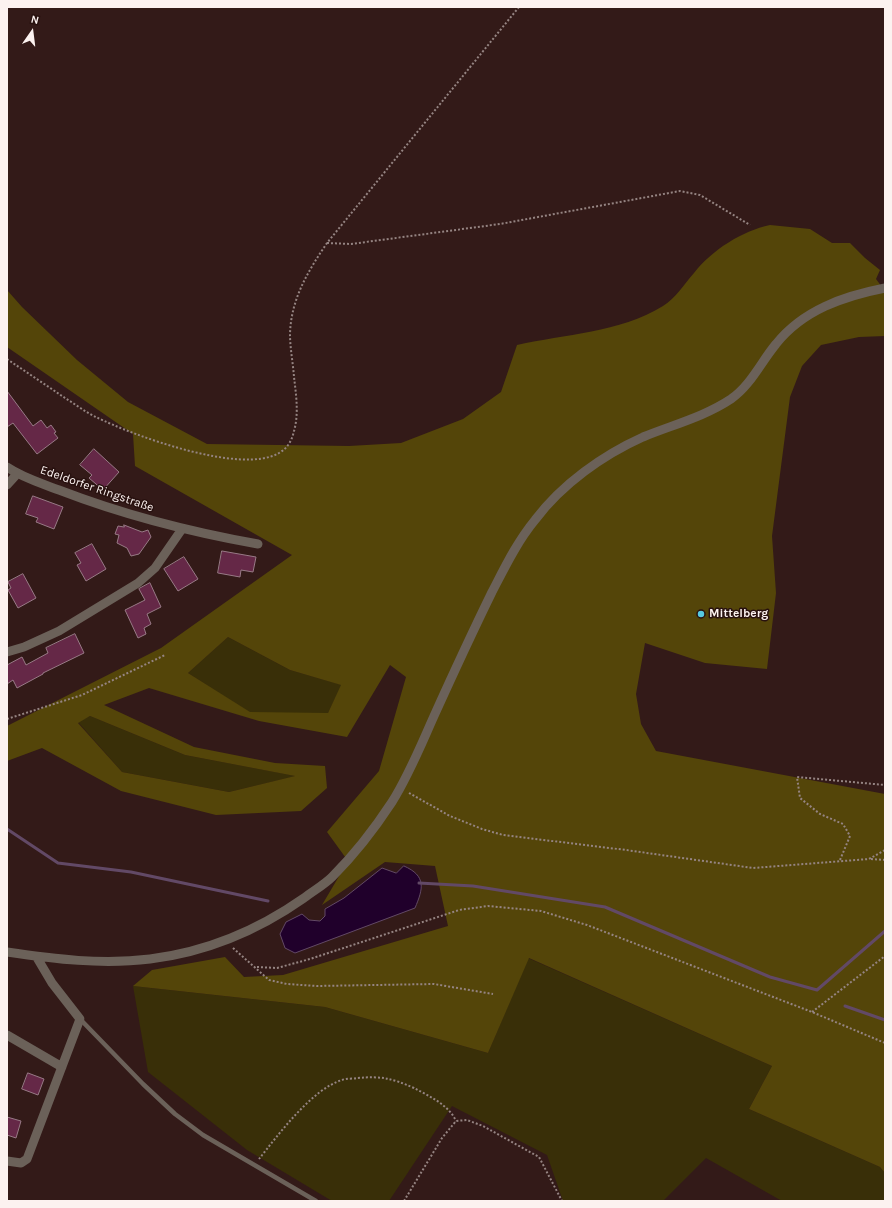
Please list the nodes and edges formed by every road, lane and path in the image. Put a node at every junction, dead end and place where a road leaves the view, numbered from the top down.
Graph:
1 (519, 7) edge
2 (750, 225) dead end
3 (327, 244) junction
4 (885, 288) edge
5 (7, 359) edge
6 (7, 467) edge
7 (17, 474) junction
8 (7, 485) edge
9 (182, 529) junction
10 (258, 544) dead end
11 (7, 652) edge
12 (165, 655) dead end
13 (7, 719) edge
14 (885, 785) edge
15 (400, 788) junction
16 (885, 850) edge
17 (869, 859) junction
18 (840, 860) junction
19 (885, 860) edge
20 (226, 942) junction
21 (7, 952) edge
22 (36, 956) junction
23 (885, 956) edge
24 (257, 967) junction
25 (493, 994) dead end
26 (812, 1012) junction
27 (80, 1019) junction
28 (7, 1035) edge
29 (885, 1043) edge
30 (62, 1068) junction
31 (456, 1121) junction
32 (7, 1161) edge
33 (254, 1165) junction
34 (316, 1201) edge
35 (404, 1201) edge
36 (562, 1201) edge

1 - 3 path
2 - 3 path
3 - 5 path
4 - 15 street
6 - 7 street, Edeldorfer Ringstraße
7 - 8 street
7 - 9 street, Edeldorfer Ringstraße
9 - 10 street, Edeldorfer Ringstraße
9 - 11 street
12 - 13 path
14 - 18 path
15 - 18 path
15 - 20 street
16 - 17 path
17 - 18 path
17 - 19 path
20 - 22 street
20 - 24 path
21 - 22 street
22 - 27 street
23 - 26 path
24 - 25 path
24 - 26 path
26 - 29 path
27 - 30 street
27 - 33 lane
28 - 30 street
30 - 32 street
31 - 33 path
31 - 35 path
31 - 36 path
33 - 34 lane

